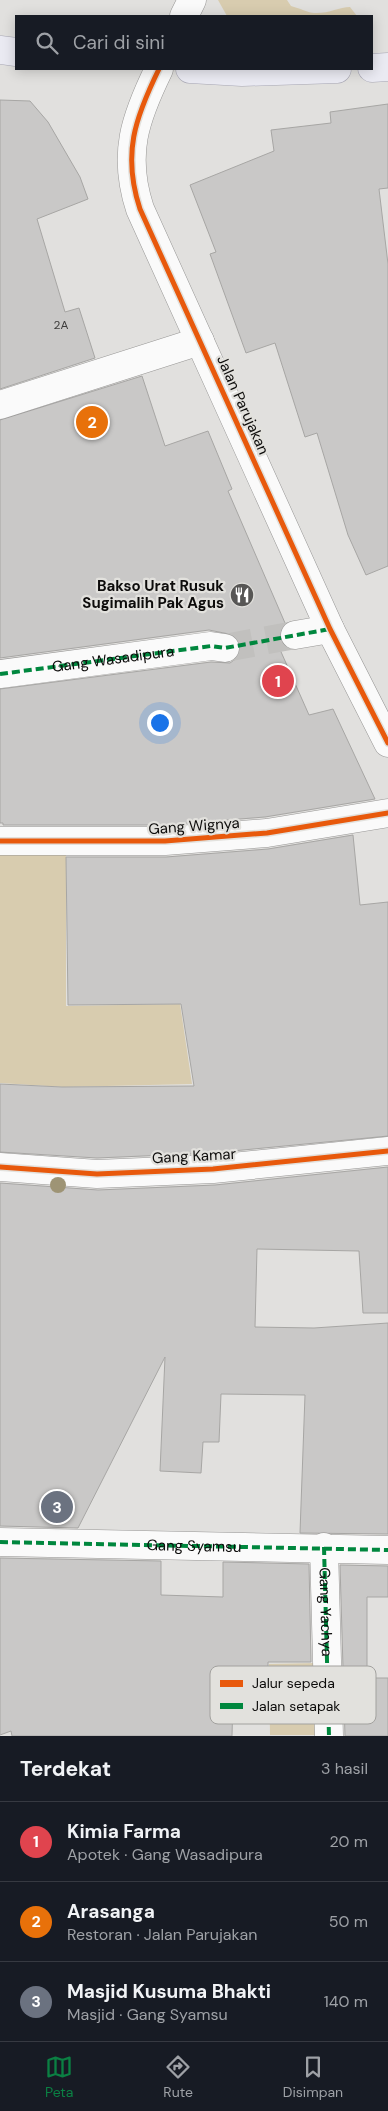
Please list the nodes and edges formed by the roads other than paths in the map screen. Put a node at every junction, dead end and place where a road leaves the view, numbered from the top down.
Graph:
1 (192, 0) edge
2 (184, 15) edge
3 (0, 50) edge
4 (15, 52) edge
5 (388, 67) edge
6 (373, 68) edge
7 (158, 70) edge
8 (207, 70) edge
9 (306, 70) edge
10 (200, 341) junction
11 (0, 405) edge
12 (330, 629) junction
13 (295, 635) tunnel mouth
14 (225, 648) tunnel mouth
15 (0, 674) edge
16 (388, 743) edge
17 (388, 813) edge
18 (0, 841) edge
19 (388, 1151) edge
20 (0, 1167) edge
21 (0, 1542) edge
22 (324, 1547) junction
23 (388, 1550) edge
24 (327, 1666) edge

1 - 2 street
3 - 4 main road
5 - 6 main road
7 - 10 street, Jalan Parujakan
8 - 9 main road
10 - 11 street
10 - 12 street, Jalan Parujakan
12 - 13 street
12 - 16 street, Jalan Parujakan
14 - 15 street, Gang Wasadipura
17 - 18 street, Gang Wignya
19 - 20 street, Gang Kamar
21 - 22 street, Gang Syamsu
22 - 23 street, Gang Syamsu
22 - 24 street, Gang Yachya

